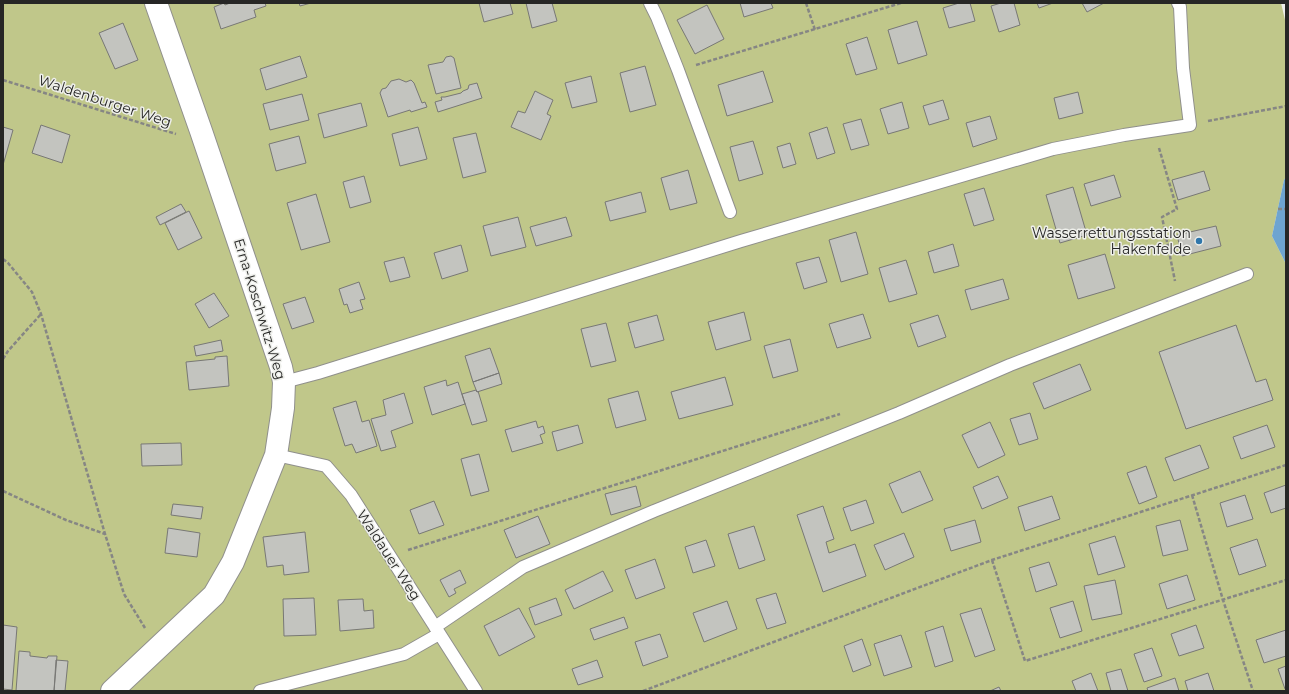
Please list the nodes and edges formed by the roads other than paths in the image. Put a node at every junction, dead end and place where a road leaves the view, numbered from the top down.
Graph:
1 (156, 3) edge
2 (650, 3) edge
3 (1178, 3) edge
4 (730, 212) dead end
5 (1247, 274) dead end
6 (284, 382) junction
7 (276, 455) junction
8 (437, 630) junction
9 (112, 691) edge
10 (260, 691) edge
11 (476, 691) edge

1 - 6 street, Erna-Koschwitz-Weg
2 - 4 lane
3 - 6 lane
5 - 8 lane
6 - 7 street, Erna-Koschwitz-Weg
7 - 8 lane, Waldauer Weg
7 - 9 street, Erna-Koschwitz-Weg
8 - 10 lane
8 - 11 lane, Waldauer Weg

